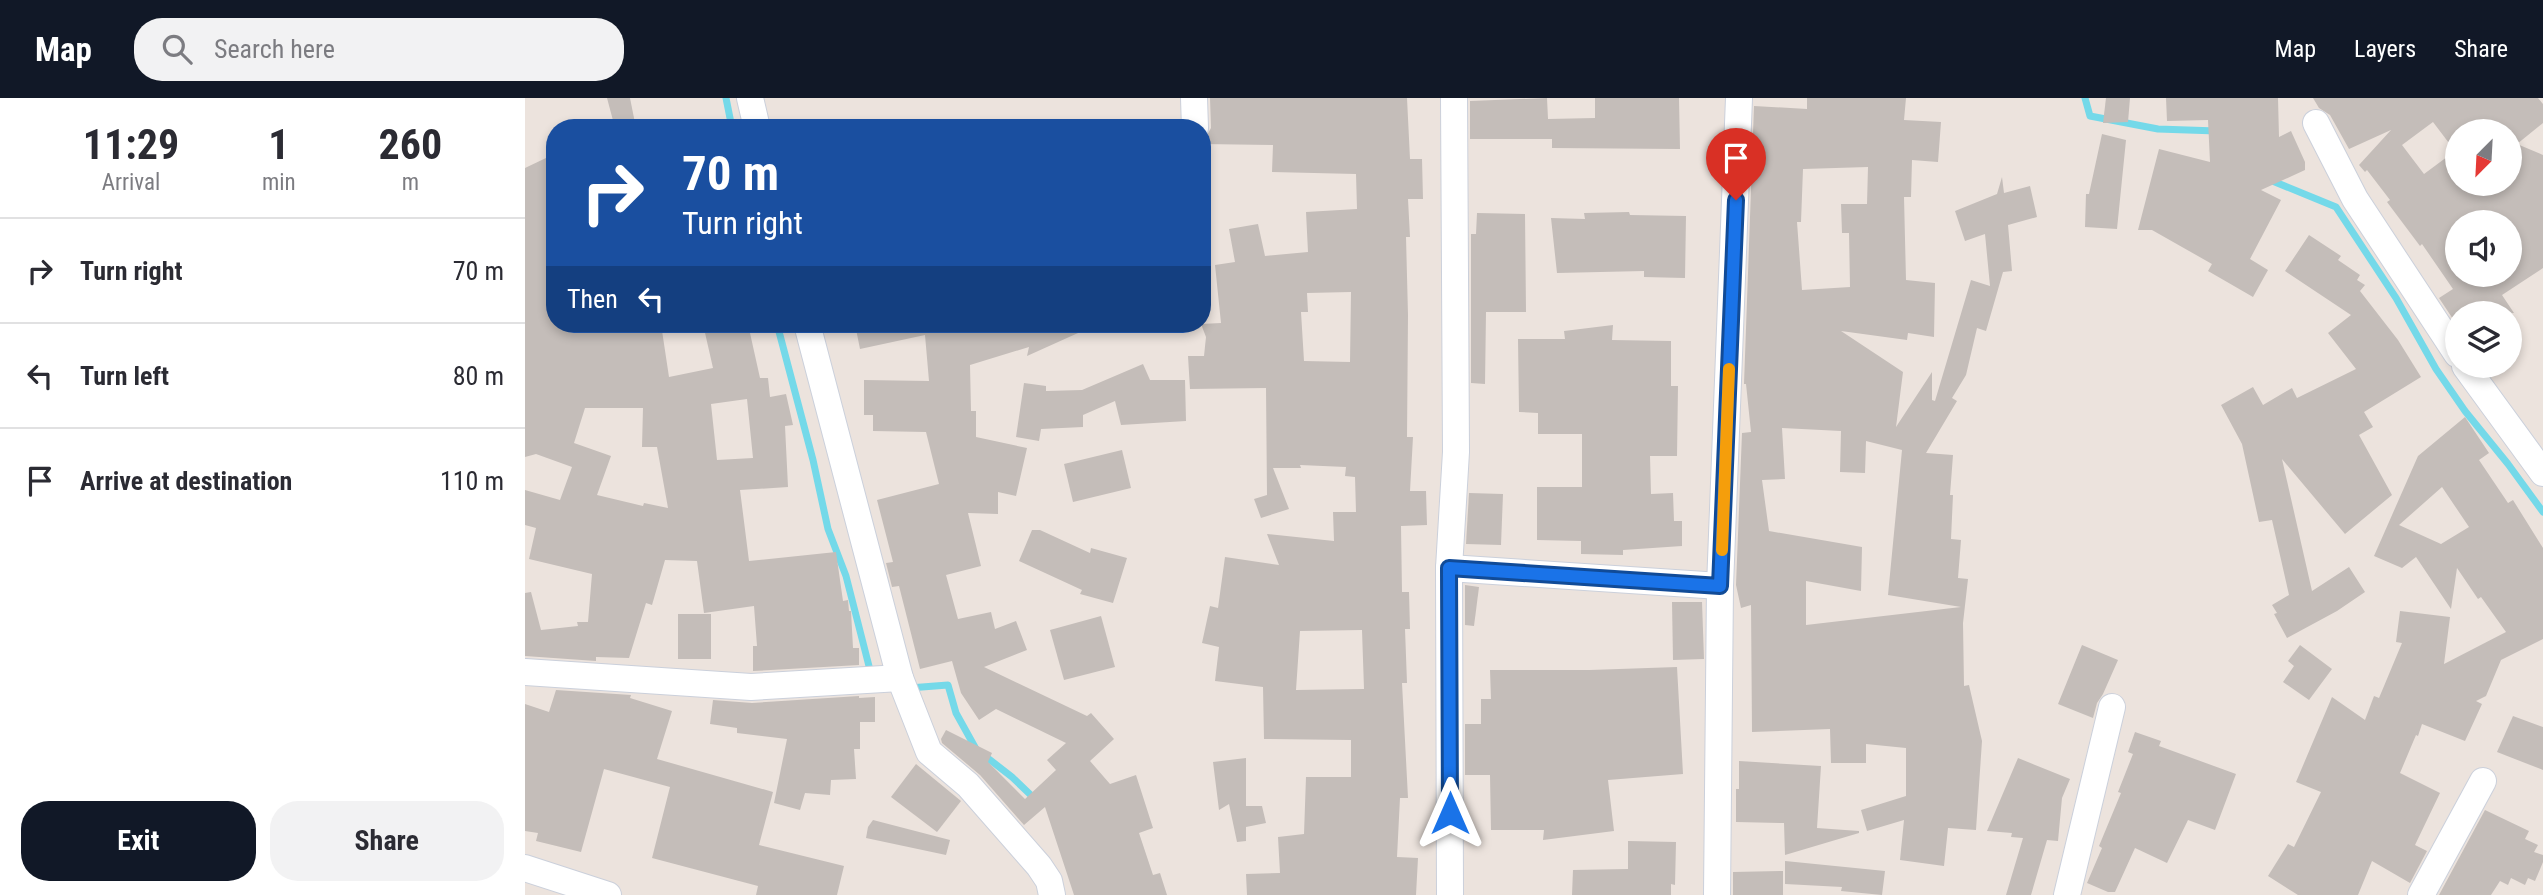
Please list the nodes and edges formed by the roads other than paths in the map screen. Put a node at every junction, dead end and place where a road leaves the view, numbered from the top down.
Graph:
1 (750, 98) edge
2 (1194, 98) edge
3 (1454, 98) edge
4 (1739, 98) edge
5 (755, 119) edge
6 (1195, 119) edge
7 (2316, 122) dead end
8 (809, 333) edge
9 (2445, 336) edge
10 (2474, 378) edge
11 (2543, 473) edge
12 (1449, 568) junction
13 (1720, 586) junction
14 (525, 672) edge
15 (900, 678) junction
16 (2112, 707) dead end
17 (2483, 781) dead end
18 (525, 868) edge
19 (608, 895) edge
20 (1052, 895) edge
21 (1450, 895) edge
22 (1717, 895) edge
23 (2067, 895) edge
24 (2421, 895) edge

1 - 5 street
2 - 6 street
3 - 12 street
4 - 13 street
7 - 9 street
8 - 15 street
10 - 11 street
12 - 13 street
12 - 21 street
13 - 22 street
14 - 15 street
15 - 20 street
16 - 23 street
17 - 24 street
18 - 19 street

